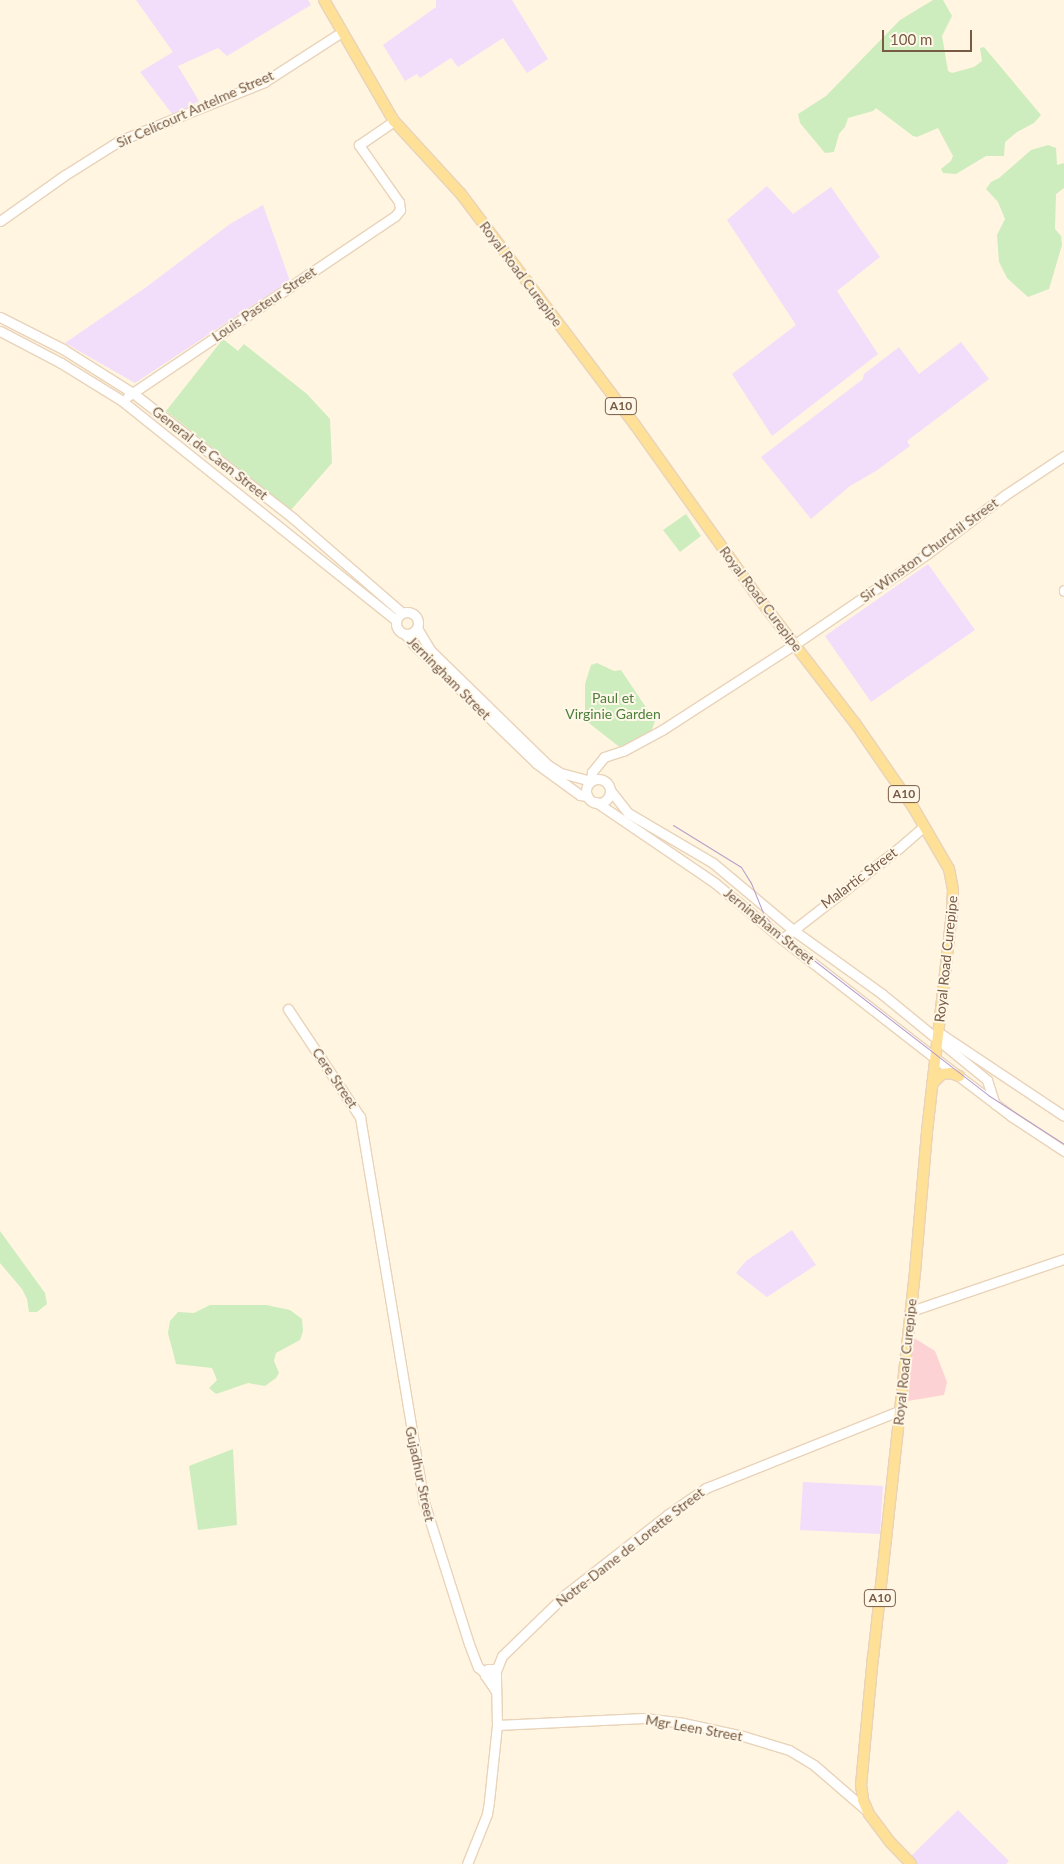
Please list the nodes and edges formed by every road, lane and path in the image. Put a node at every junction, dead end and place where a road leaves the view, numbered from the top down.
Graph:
1 (324, 0) edge
2 (342, 32) junction
3 (394, 121) junction
4 (0, 221) edge
5 (0, 317) edge
6 (0, 331) edge
7 (133, 393) junction
8 (121, 400) junction
9 (1064, 456) edge
10 (402, 613) junction
11 (396, 620) junction
12 (417, 628) junction
13 (405, 634) junction
14 (795, 644) junction
15 (598, 764) junction
16 (602, 780) junction
17 (591, 781) junction
18 (610, 790) junction
19 (587, 796) junction
20 (596, 802) junction
21 (924, 826) junction
22 (793, 930) junction
23 (782, 939) junction
24 (288, 1009) dead end
25 (938, 1036) junction
26 (935, 1058) junction
27 (959, 1076) junction
28 (932, 1084) junction
29 (995, 1104) junction
30 (1064, 1116) edge
31 (1064, 1151) edge
32 (1064, 1258) edge
33 (391, 1295) joint
34 (910, 1311) junction
35 (900, 1411) junction
36 (491, 1675) junction
37 (496, 1725) junction
38 (862, 1789) junction
39 (848, 1793) junction
40 (868, 1812) junction
41 (467, 1864) edge
42 (911, 1864) edge

1 - 2 main road, A10
2 - 3 main road, A10
2 - 4 street, Sir Celicourt Antelme Street
3 - 7 street, Louis Pasteur Street
3 - 14 main road, Royal Road Curepipe / A10
5 - 7 street, General de Caen Street
6 - 8 street, General de Caen Street
7 - 8 street, Louis Pasteur Street
7 - 10 street, General de Caen Street
8 - 11 street, General de Caen Street
9 - 14 street, Sir Winston Churchil Street
10 - 11 street
10 - 12 street
11 - 13 street
12 - 13 street
12 - 17 street, Jerningham Street
13 - 19 street, Jerningham Street
14 - 15 street, Sir Winston Churchil Street
14 - 21 main road, Royal Road Curepipe / A10
15 - 16 street
15 - 17 street
16 - 17 street
16 - 18 street
17 - 19 street
18 - 20 street
18 - 22 street, Jerningham Street
19 - 20 street
20 - 23 street, Jerningham Street
21 - 22 street, Malartic Street
21 - 25 main road, Royal Road Curepipe / A10
22 - 23 street, Malartic Street
22 - 25 street, Jerningham Street
23 - 26 street, Jerningham Street
24 - 33 street, Cere Street
25 - 26 main road, Royal Road Curepipe / A10
25 - 29 street
25 - 30 street
26 - 27 street, Jerningham Street
26 - 28 main road, Royal Road Curepipe / A10
27 - 28 main road
27 - 29 street, Jerningham Street
28 - 34 main road, Royal Road Curepipe / A10
29 - 31 street, Jerningham Street
32 - 34 street
33 - 36 street, Gujadhur Street
34 - 35 main road, Royal Road Curepipe / A10
35 - 36 street, Notre-Dame de Lorette Street
35 - 38 main road, Royal Road Curepipe / A10
36 - 37 street, Gujadhur Street
37 - 39 street, Mgr Leen Street
37 - 41 street
38 - 39 street
38 - 40 main road, A10
39 - 40 street, Mgr Leen Street
40 - 42 main road, A10

